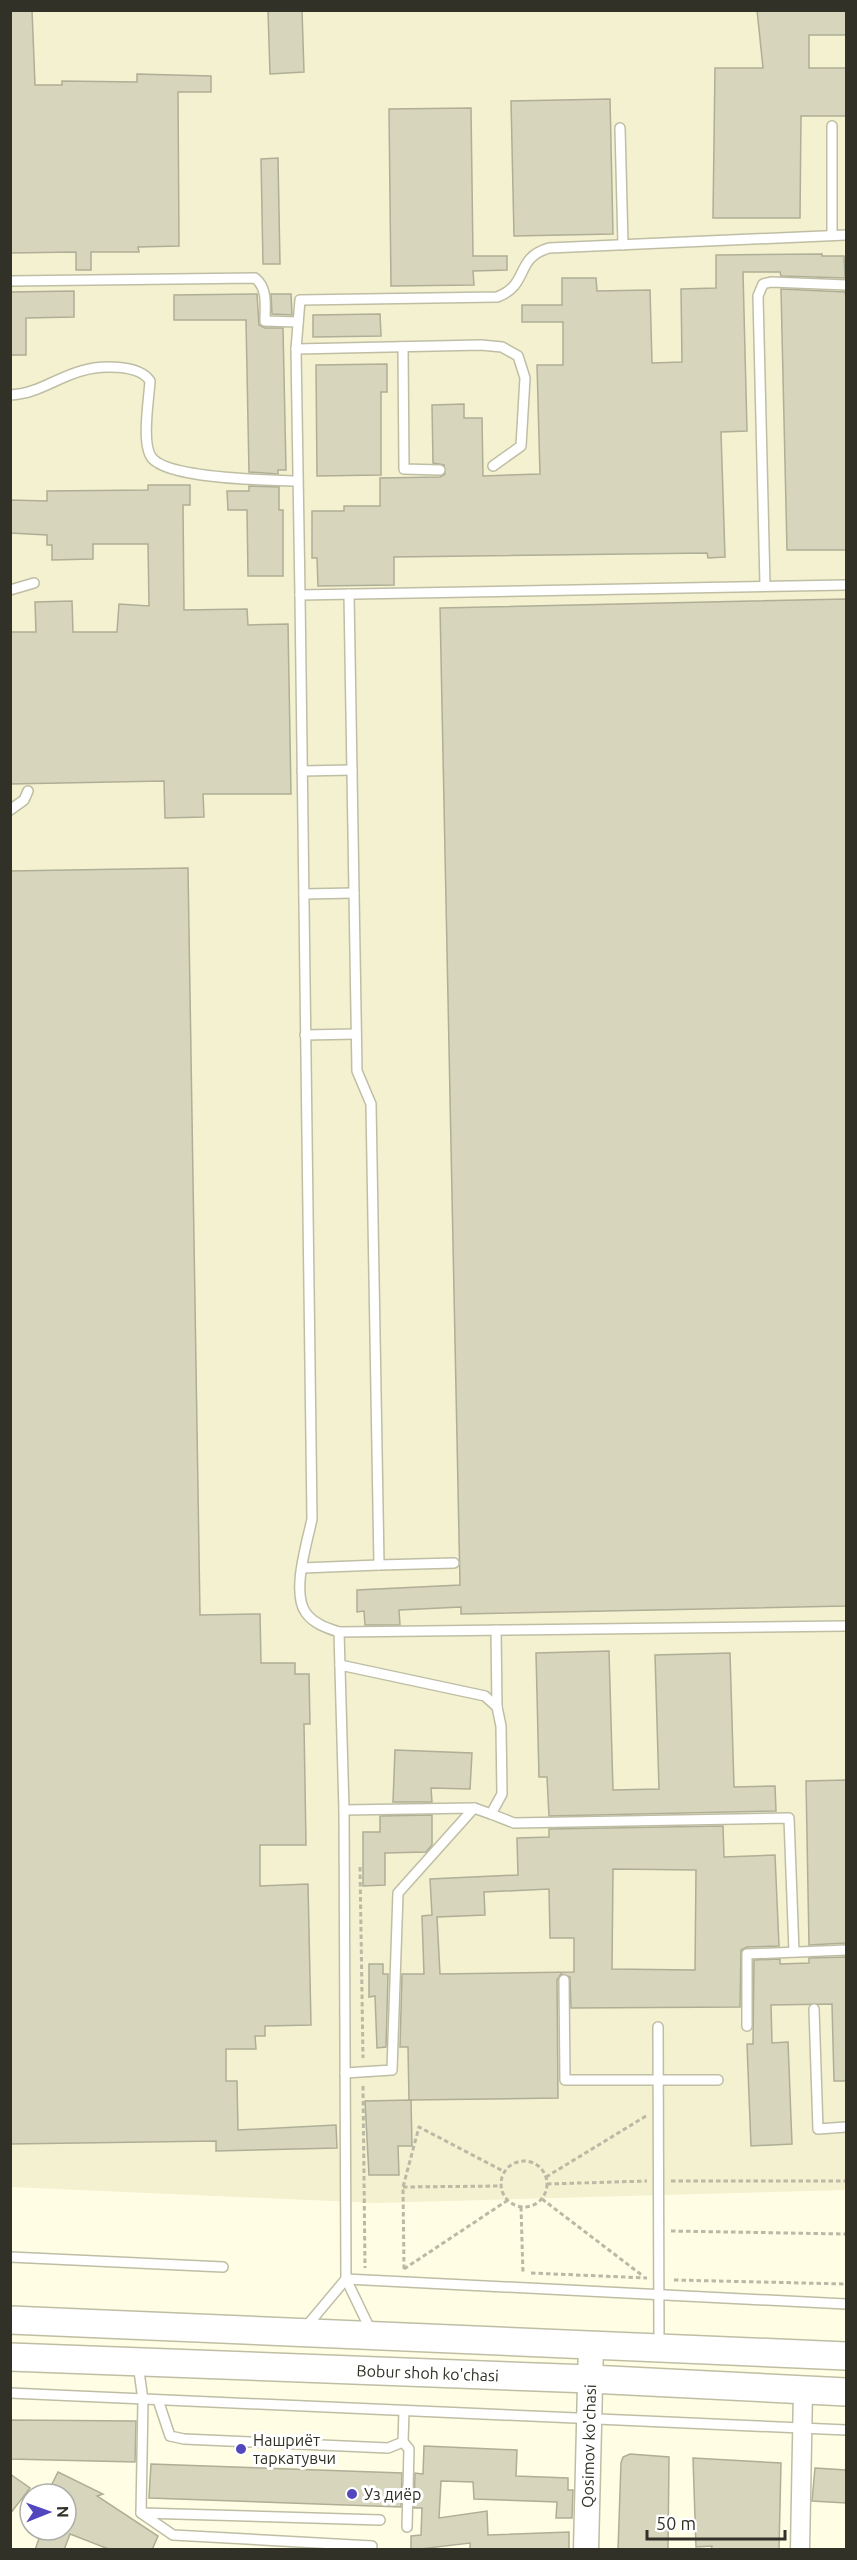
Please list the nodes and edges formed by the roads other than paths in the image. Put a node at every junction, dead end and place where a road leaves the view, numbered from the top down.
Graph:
1 (831, 126) dead end
2 (620, 128) dead end
3 (832, 235) junction
4 (846, 235) edge
5 (623, 245) junction
6 (10, 281) edge
7 (846, 285) edge
8 (298, 322) junction
9 (403, 347) junction
10 (296, 349) junction
11 (10, 395) edge
12 (493, 466) dead end
13 (440, 470) dead end
14 (296, 481) junction
15 (34, 583) dead end
16 (765, 585) junction
17 (846, 585) edge
18 (10, 590) edge
19 (349, 594) junction
20 (300, 595) junction
21 (352, 770) junction
22 (302, 771) junction
23 (28, 791) dead end
24 (10, 810) edge
25 (354, 893) junction
26 (304, 894) junction
27 (356, 1034) junction
28 (305, 1035) junction
29 (454, 1563) dead end
30 (379, 1565) junction
31 (302, 1568) junction
32 (846, 1626) edge
33 (496, 1630) junction
34 (339, 1632) junction
35 (340, 1665) junction
36 (497, 1707) junction
37 (474, 1808) junction
38 (344, 1810) junction
39 (491, 1814) junction
40 (846, 1950) edge
41 (794, 1952) junction
42 (564, 1980) dead end
43 (814, 2009) dead end
44 (747, 2025) dead end
45 (658, 2027) dead end
46 (345, 2073) junction
47 (658, 2080) junction
48 (718, 2080) dead end
49 (846, 2127) edge
50 (10, 2257) edge
51 (223, 2267) dead end
52 (346, 2279) junction
53 (659, 2288) junction
54 (846, 2304) edge
55 (10, 2320) edge
56 (302, 2333) junction
57 (374, 2336) junction
58 (591, 2344) junction
59 (659, 2348) junction
60 (846, 2356) edge
61 (10, 2357) edge
62 (137, 2362) junction
63 (590, 2379) junction
64 (803, 2390) junction
65 (846, 2392) edge
66 (10, 2393) edge
67 (143, 2400) junction
68 (158, 2400) junction
69 (404, 2411) junction
70 (589, 2420) junction
71 (802, 2430) junction
72 (846, 2430) edge
73 (403, 2442) junction
74 (141, 2513) junction
75 (380, 2520) dead end
76 (407, 2527) dead end
77 (372, 2546) dead end
78 (586, 2550) edge
79 (800, 2550) edge

1 - 3 lane
2 - 5 lane
3 - 4 lane
3 - 5 lane
5 - 8 lane
6 - 8 lane
7 - 16 lane
8 - 10 lane
9 - 10 lane
9 - 12 lane
9 - 13 lane
10 - 14 lane
11 - 14 lane
14 - 20 lane
15 - 18 lane
16 - 17 lane
16 - 19 lane
19 - 20 lane
19 - 21 lane
20 - 22 lane
21 - 22 lane
21 - 25 lane
22 - 26 lane
23 - 24 lane
25 - 26 lane
25 - 27 lane
26 - 28 lane
27 - 28 lane
27 - 30 lane
28 - 31 lane
29 - 30 lane
30 - 31 lane
31 - 34 lane
32 - 33 lane
33 - 34 lane
33 - 36 lane
34 - 35 lane
35 - 36 lane
35 - 38 lane
36 - 39 lane
37 - 38 lane
37 - 39 lane
37 - 46 lane
38 - 46 lane
39 - 41 lane
40 - 41 lane
41 - 44 lane
42 - 47 lane
43 - 49 lane
45 - 47 lane
46 - 52 lane
47 - 48 lane
47 - 53 lane
50 - 51 lane
52 - 53 lane
52 - 56 lane
52 - 57 lane
53 - 54 lane
53 - 59 lane
55 - 56 main road
56 - 57 main road
57 - 58 main road
58 - 59 main road
58 - 63 street, Qosimov ko'chasi
59 - 60 main road
61 - 62 main road, Bobur shoh ko'chasi
62 - 63 main road, Bobur shoh ko'chasi
62 - 67 lane
63 - 64 main road, Bobur shoh ko'chasi
63 - 70 street, Qosimov ko'chasi
64 - 65 main road, Bobur shoh ko'chasi
64 - 71 street
66 - 67 lane
67 - 68 lane
67 - 74 lane
68 - 69 lane
68 - 73 lane
69 - 70 lane
69 - 73 lane
70 - 71 lane
70 - 78 street, Qosimov ko'chasi
71 - 72 lane
71 - 79 street
73 - 76 lane
74 - 75 lane
74 - 77 lane

